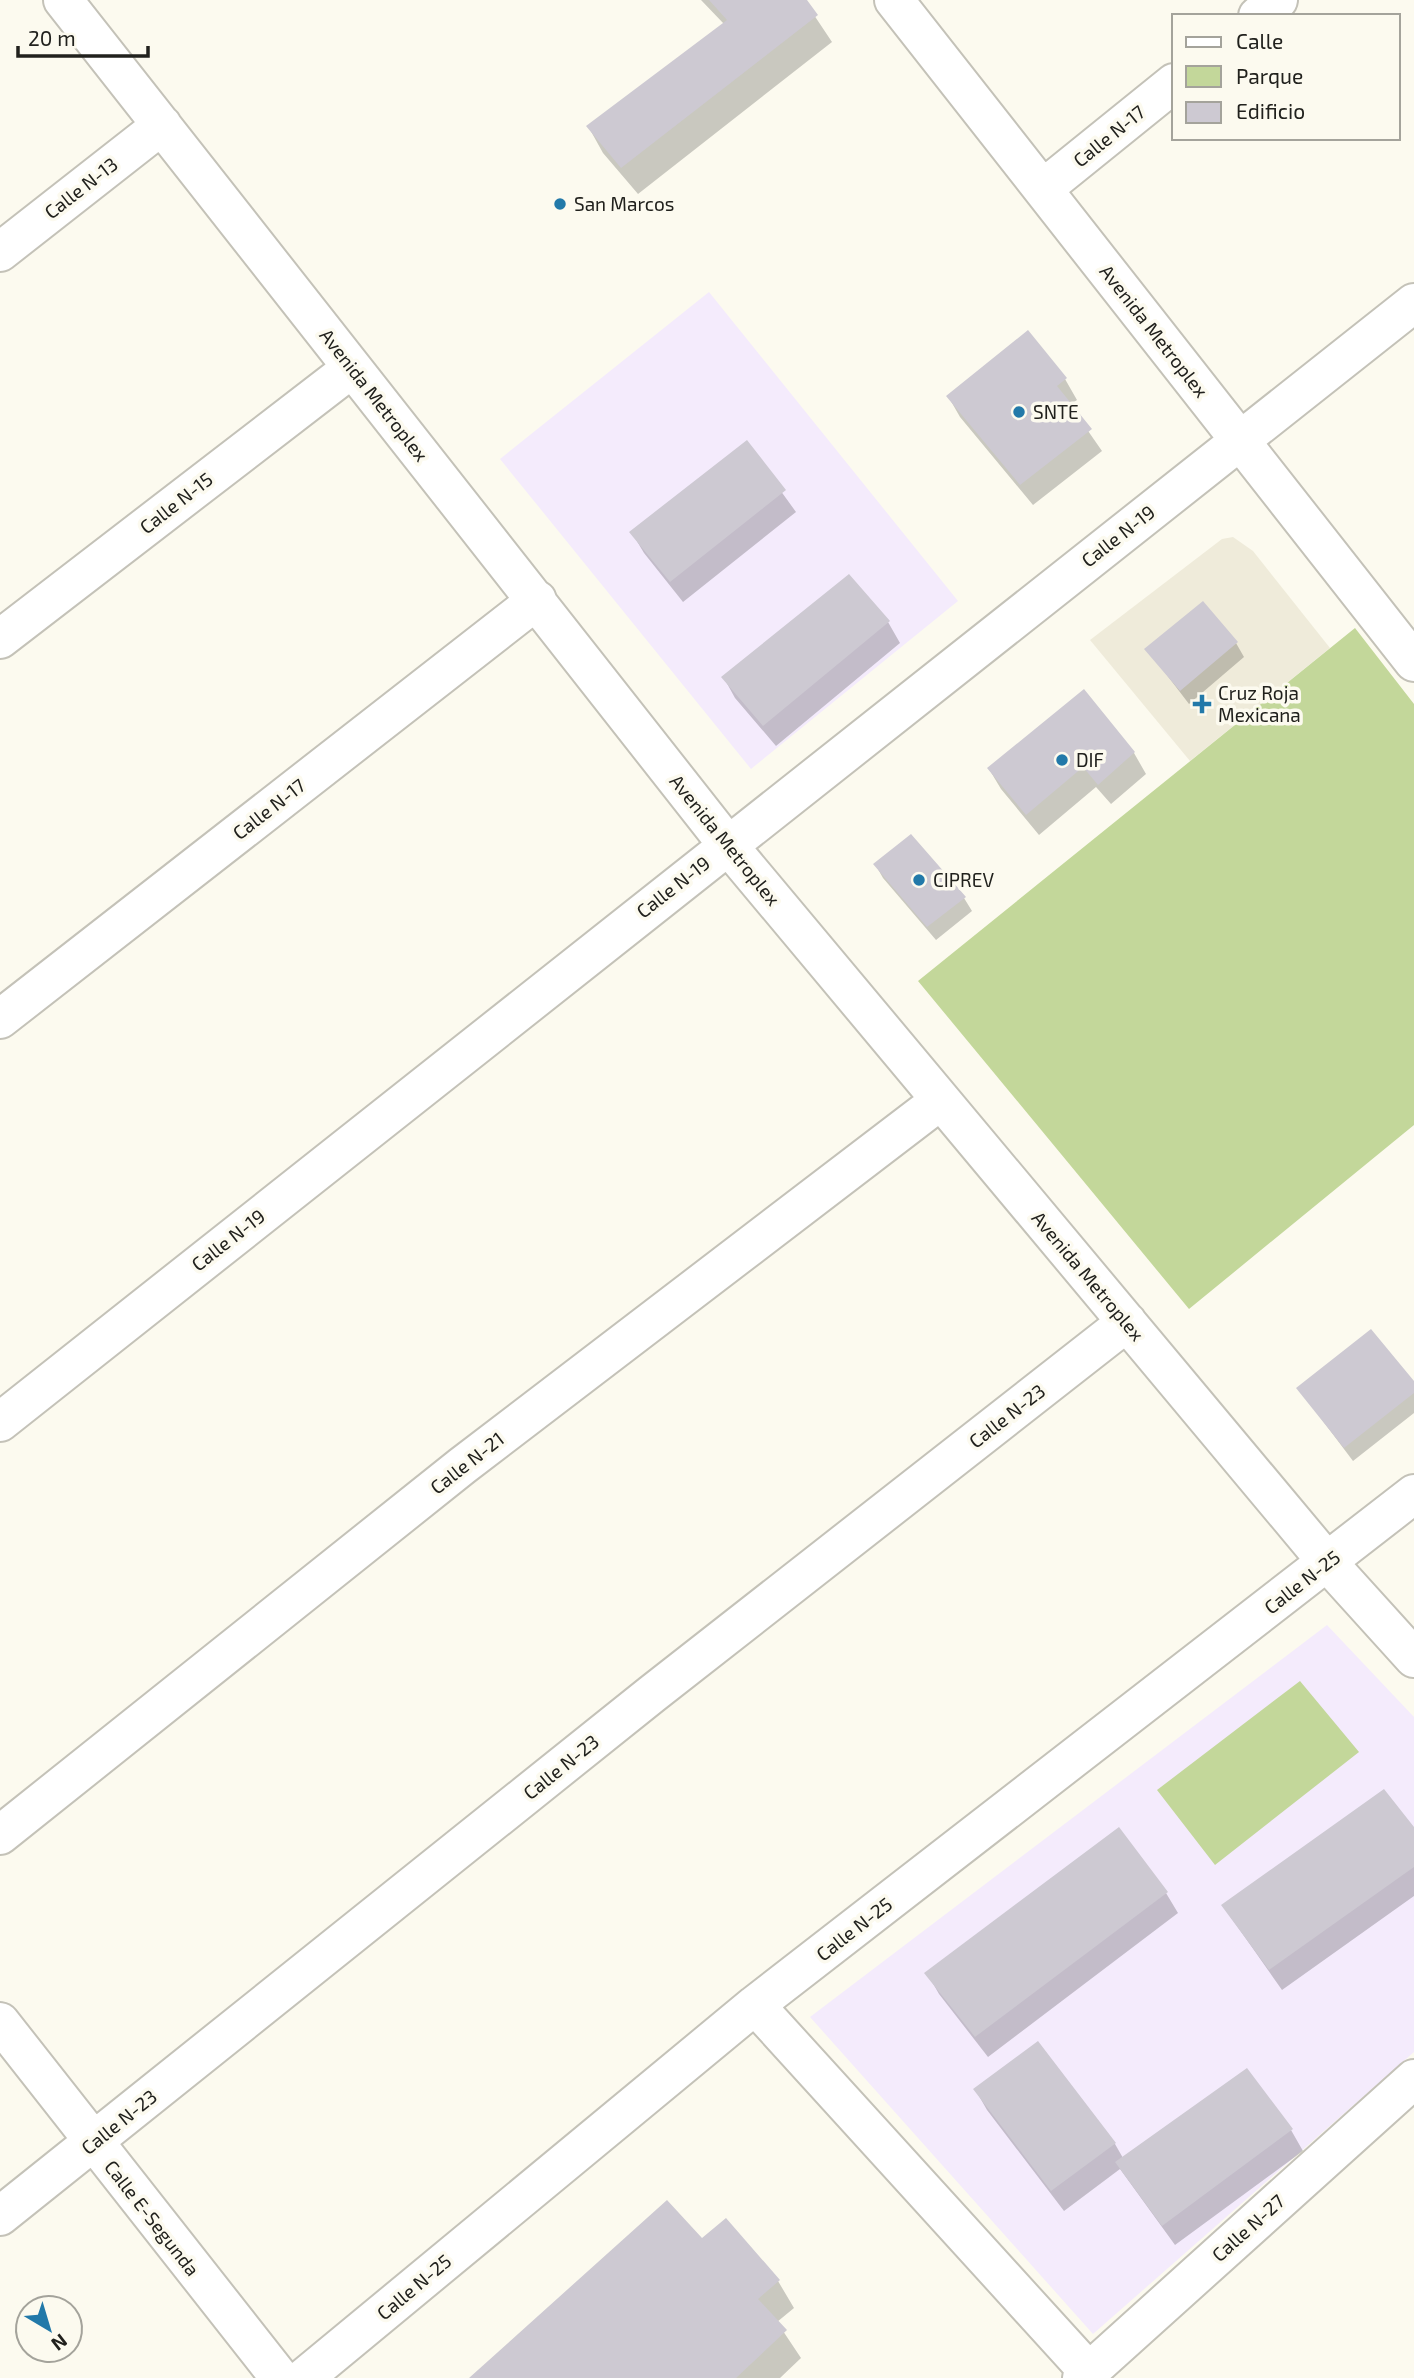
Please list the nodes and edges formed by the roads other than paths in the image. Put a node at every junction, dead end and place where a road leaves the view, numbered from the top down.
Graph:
1 (63, 0) edge
2 (894, 0) edge
3 (1278, 0) edge
4 (1260, 14) edge
5 (1172, 85) edge
6 (162, 125) junction
7 (1044, 188) junction
8 (0, 252) edge
9 (1414, 303) edge
10 (352, 368) junction
11 (1238, 440) junction
12 (537, 600) junction
13 (0, 639) edge
14 (1414, 662) edge
15 (727, 844) junction
16 (0, 1019) edge
17 (941, 1100) junction
18 (1126, 1322) junction
19 (0, 1423) edge
20 (1414, 1494) edge
21 (1328, 1563) junction
22 (1414, 1658) edge
23 (0, 1835) edge
24 (755, 2006) junction
25 (0, 2022) edge
26 (1414, 2079) edge
27 (93, 2143) junction
28 (0, 2216) edge
29 (1085, 2375) edge
30 (280, 2378) edge
31 (304, 2378) edge

1 - 6 street, Avenida Metroplex
2 - 7 street, Avenida Metroplex
3 - 4 street
5 - 7 street, Calle N-17
6 - 8 street, Calle N-13
6 - 10 street, Avenida Metroplex
7 - 11 street, Avenida Metroplex
9 - 11 street, Calle N-19
10 - 12 street, Avenida Metroplex
10 - 13 street, Calle N-15
11 - 14 street, Avenida Metroplex
11 - 15 street, Calle N-19
12 - 15 street, Avenida Metroplex
12 - 16 street, Calle N-17
15 - 17 street, Avenida Metroplex
15 - 19 street, Calle N-19
17 - 18 street, Avenida Metroplex
17 - 23 street, Calle N-21
18 - 21 street, Avenida Metroplex
18 - 27 street, Calle N-23
20 - 21 street, Calle N-25
21 - 22 street, Avenida Metroplex
21 - 24 street, Calle N-25
24 - 29 street
24 - 31 street, Calle N-25
25 - 27 street, Calle E-Segunda
26 - 29 street, Calle N-27
27 - 28 street, Calle N-23
27 - 30 street, Calle E-Segunda

